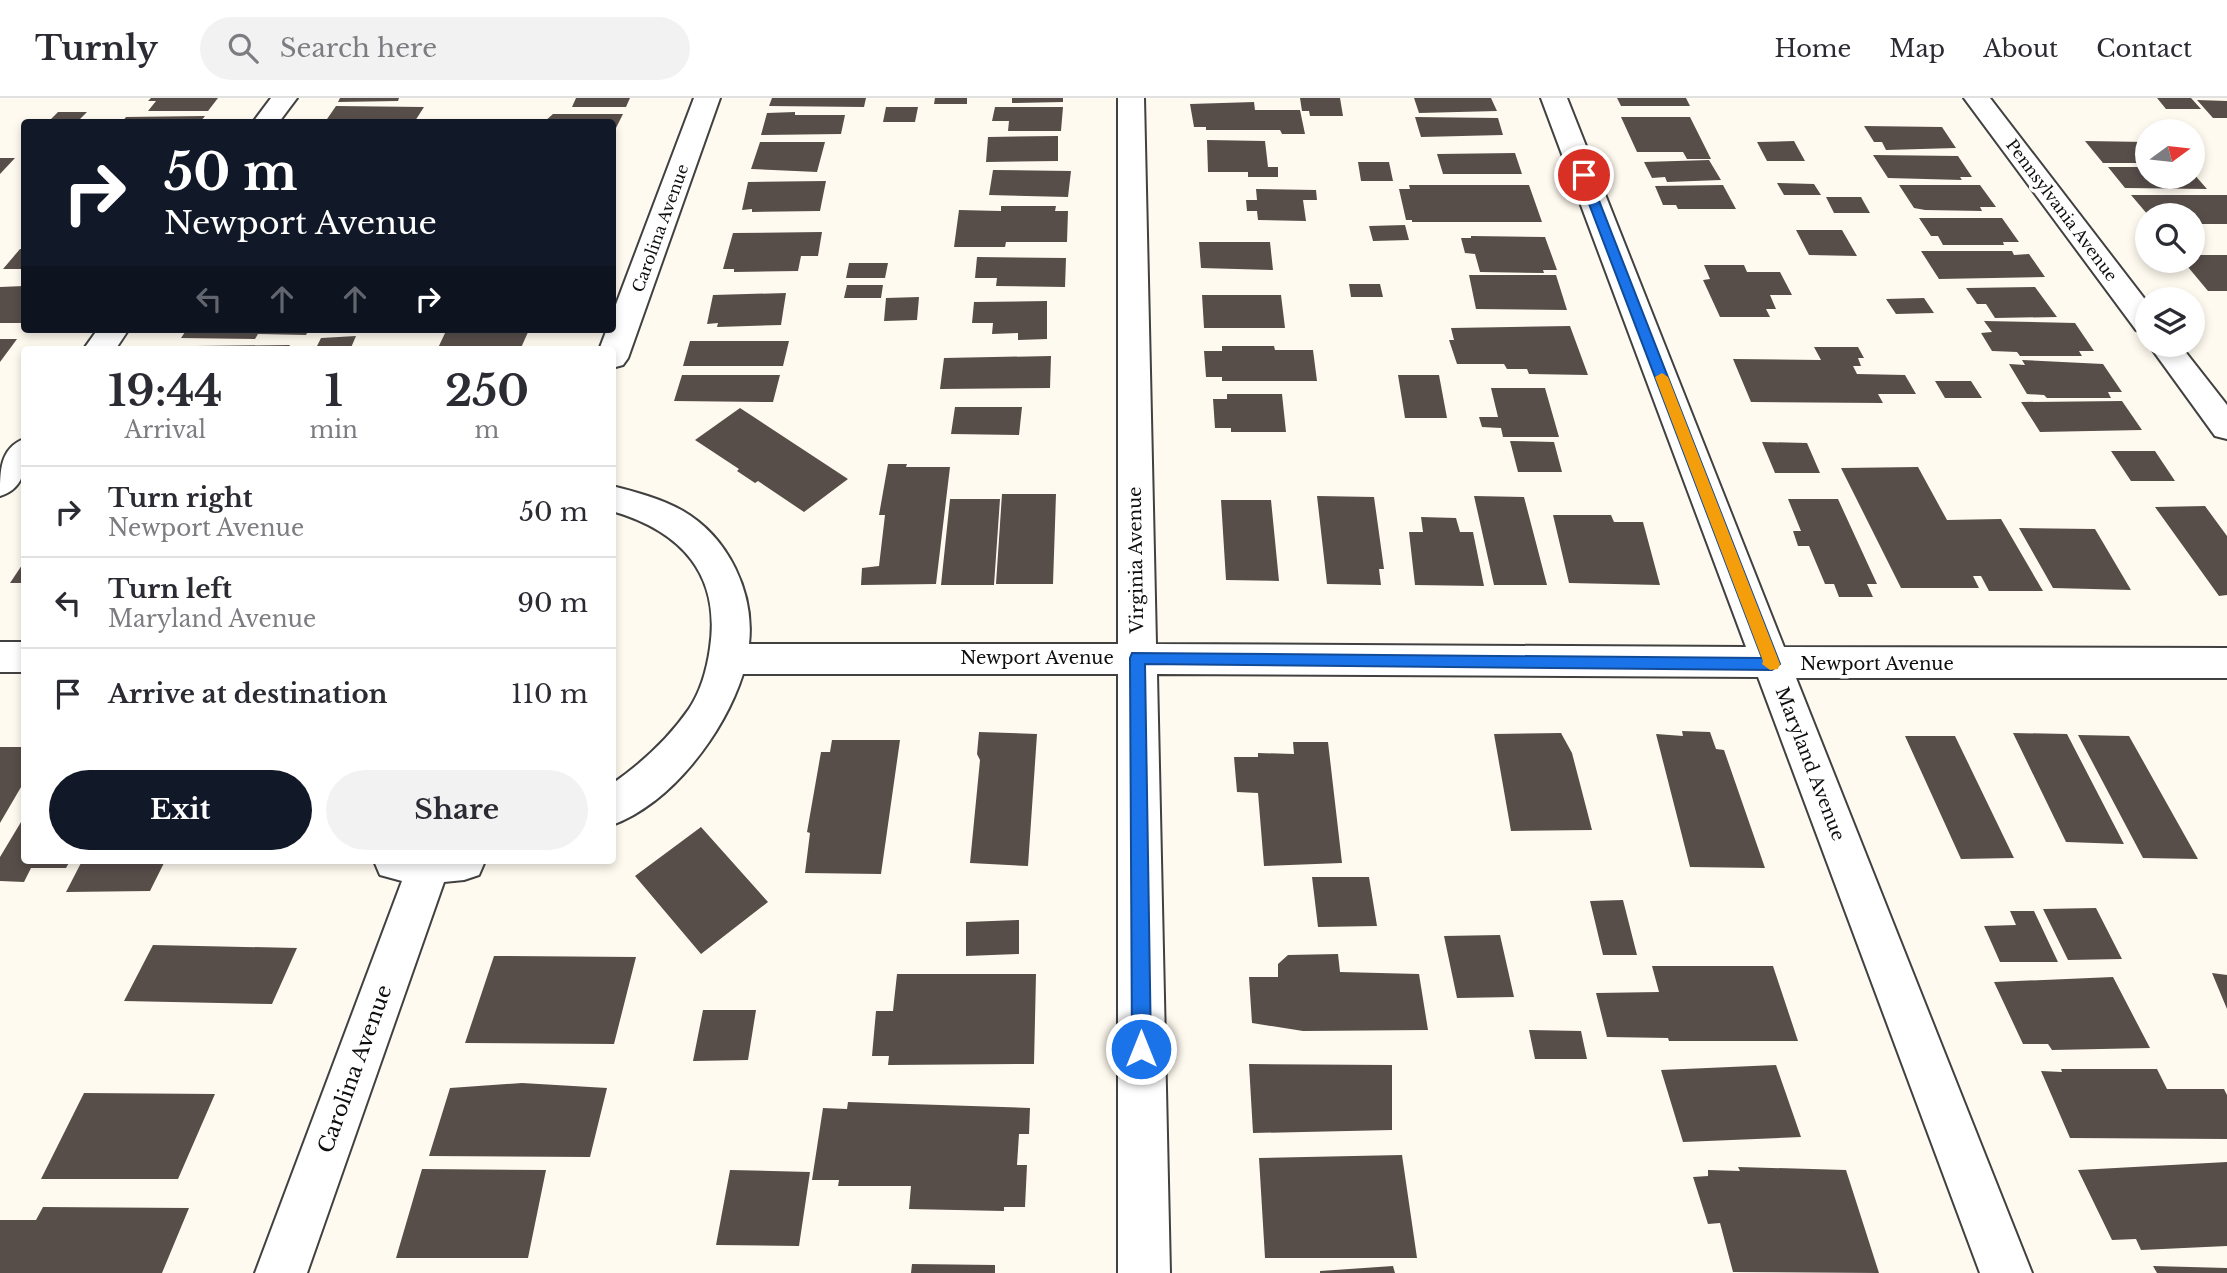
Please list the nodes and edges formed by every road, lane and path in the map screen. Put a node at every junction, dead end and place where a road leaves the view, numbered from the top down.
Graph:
1 (284, 98) edge
2 (707, 98) edge
3 (1131, 98) edge
4 (1554, 98) edge
5 (1977, 98) edge
6 (268, 119) edge
7 (2135, 307) edge
8 (616, 347) edge
9 (2173, 357) edge
10 (2227, 428) edge
11 (21, 455) edge
12 (0, 484) edge
13 (616, 499) edge
14 (0, 657) edge
15 (21, 657) edge
16 (1138, 658) junction
17 (730, 659) junction
18 (2227, 663) edge
19 (1772, 664) junction
20 (616, 804) edge
21 (428, 864) edge
22 (281, 1273) edge
23 (1144, 1273) edge
24 (2006, 1273) edge

1 - 6 street
2 - 8 street, Carolina Avenue
3 - 16 street, Virginia Avenue
4 - 19 street, Maryland Avenue
5 - 7 street, Pennsylvania Avenue
9 - 10 street
11 - 12 street
13 - 17 street
14 - 15 street
16 - 17 street, Newport Avenue
16 - 19 street, Newport Avenue
16 - 23 street, Virginia Avenue
17 - 20 street
18 - 19 street, Newport Avenue
19 - 24 street, Maryland Avenue
21 - 22 street, Carolina Avenue

